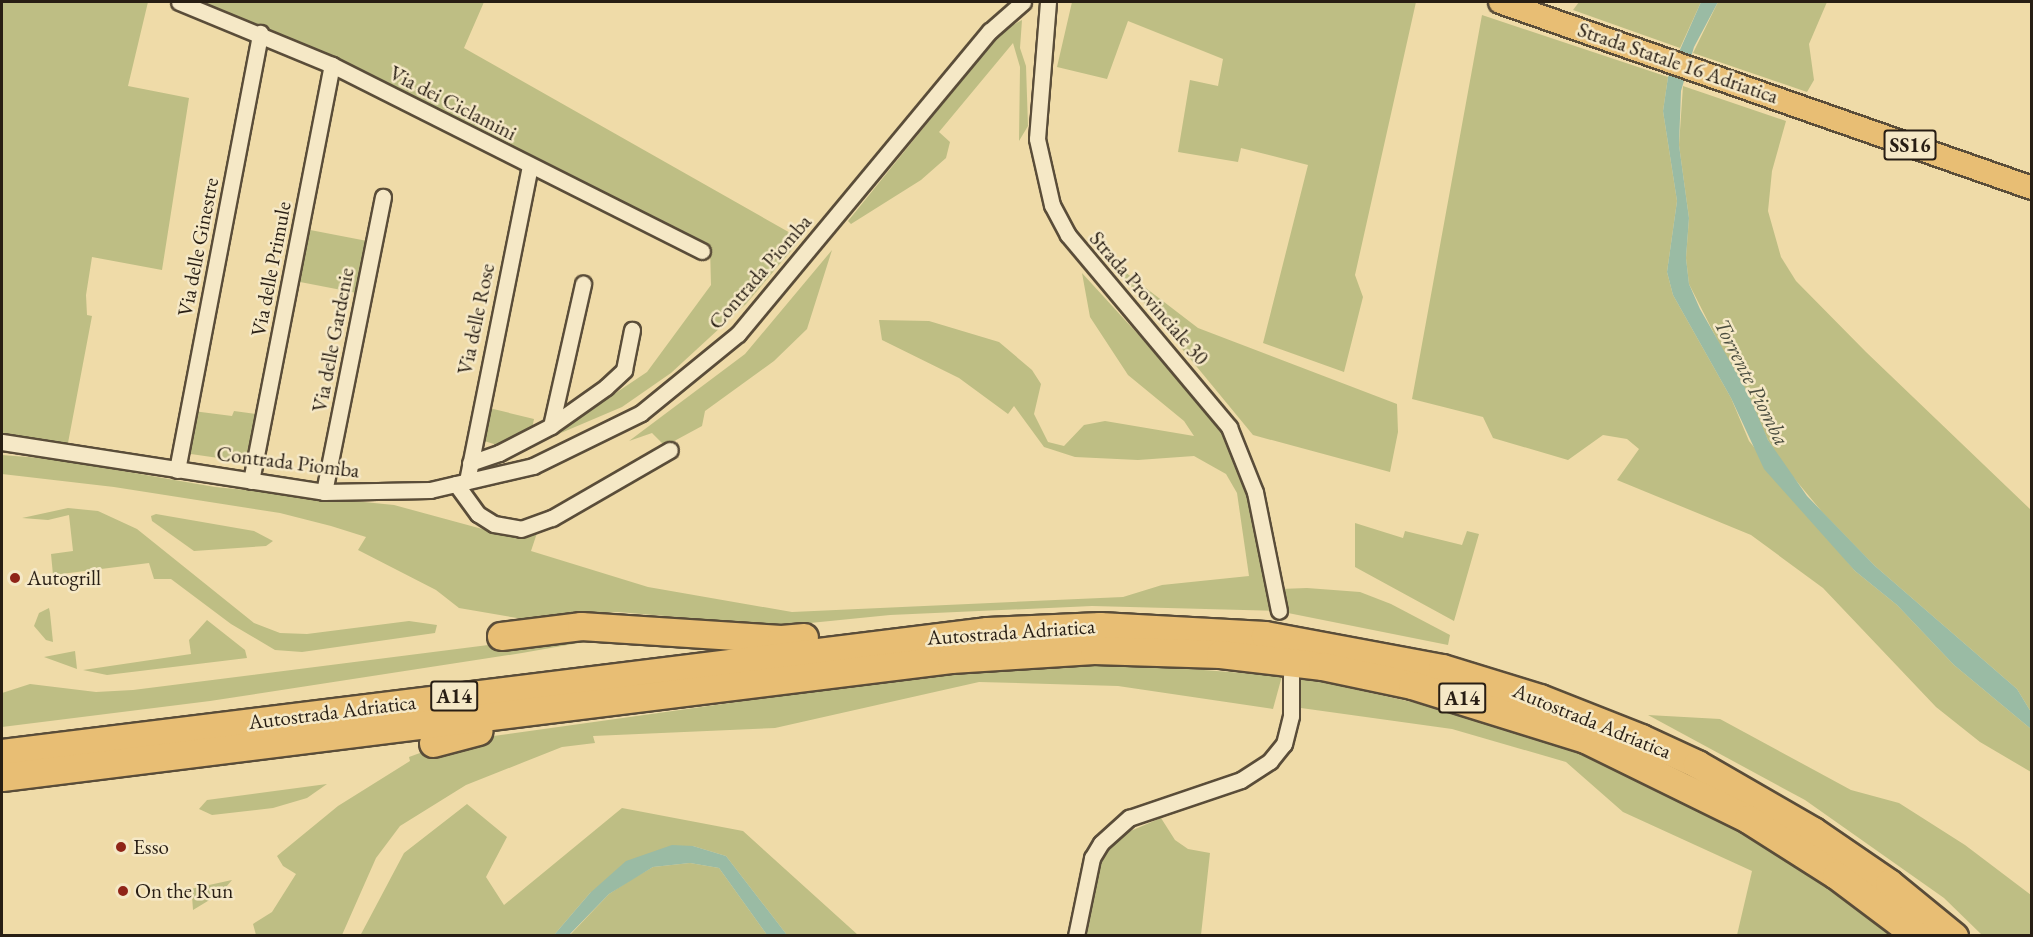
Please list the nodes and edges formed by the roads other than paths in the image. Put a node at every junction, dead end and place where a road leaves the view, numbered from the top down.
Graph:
1 (179, 2) edge
2 (1023, 2) edge
3 (1048, 2) edge
4 (1500, 2) edge
5 (260, 33) junction
6 (332, 65) junction
7 (530, 166) junction
8 (2031, 188) edge
9 (383, 197) dead end
10 (702, 251) dead end
11 (583, 284) dead end
12 (632, 330) dead end
13 (550, 426) junction
14 (2, 442) edge
15 (670, 450) dead end
16 (470, 463) junction
17 (177, 470) junction
18 (251, 481) junction
19 (461, 482) junction
20 (324, 492) junction
21 (1279, 611) dead end
22 (501, 636) dead end
23 (907, 639) junction
24 (1291, 676) dead end
25 (691, 690) junction
26 (433, 743) dead end
27 (2, 753) edge
28 (2, 777) edge
29 (1076, 936) edge
30 (1917, 936) edge
31 (1954, 936) edge

1 - 5 street, Via dei Ciclamini
2 - 19 street, Contrada Piomba
3 - 21 street, Strada Provinciale 30
4 - 8 main road, Strada Statale 16 Adriatica / SS16
5 - 6 street, Via dei Ciclamini
5 - 17 street, Via delle Ginestre
6 - 7 street, Via dei Ciclamini
6 - 18 street, Via delle Primule
7 - 10 street, Via dei Ciclamini
7 - 16 street, Via delle Rose
9 - 20 street, Via delle Gardenie
11 - 13 street
12 - 13 street
13 - 16 street
14 - 17 street, Contrada Piomba
15 - 19 street
16 - 19 street, Via delle Rose
17 - 18 street, Contrada Piomba
18 - 20 street, Contrada Piomba
19 - 20 street, Contrada Piomba
22 - 23 highway
23 - 27 highway, Autostrada Adriatica / A14
23 - 31 highway, Autostrada Adriatica / A14
24 - 29 street
25 - 26 highway
25 - 28 highway, Autostrada Adriatica / A14
25 - 30 highway, Autostrada Adriatica / A14

